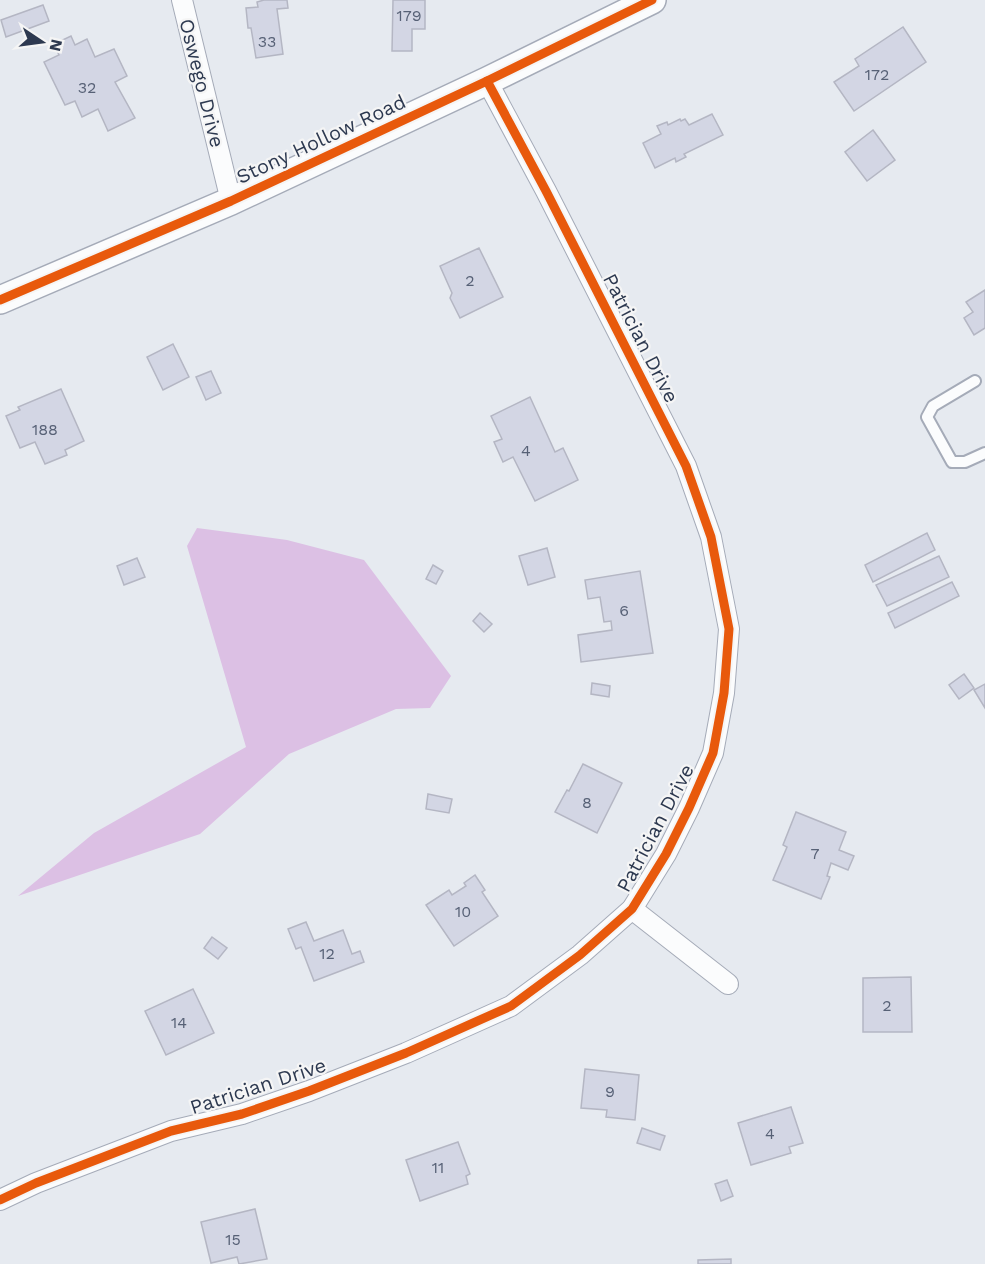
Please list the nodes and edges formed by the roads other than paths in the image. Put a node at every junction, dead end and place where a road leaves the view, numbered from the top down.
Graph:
1 (182, 0) edge
2 (652, 0) edge
3 (487, 81) junction
4 (231, 201) junction
5 (0, 300) edge
6 (975, 381) dead end
7 (985, 453) edge
8 (632, 909) junction
9 (728, 984) dead end
10 (0, 1200) edge

1 - 4 street, Oswego Drive
2 - 3 street, Stony Hollow Road
3 - 4 street, Stony Hollow Road
3 - 8 street, Patrician Drive
4 - 5 street, Stony Hollow Road
6 - 7 lane
8 - 9 street
8 - 10 street, Patrician Drive

